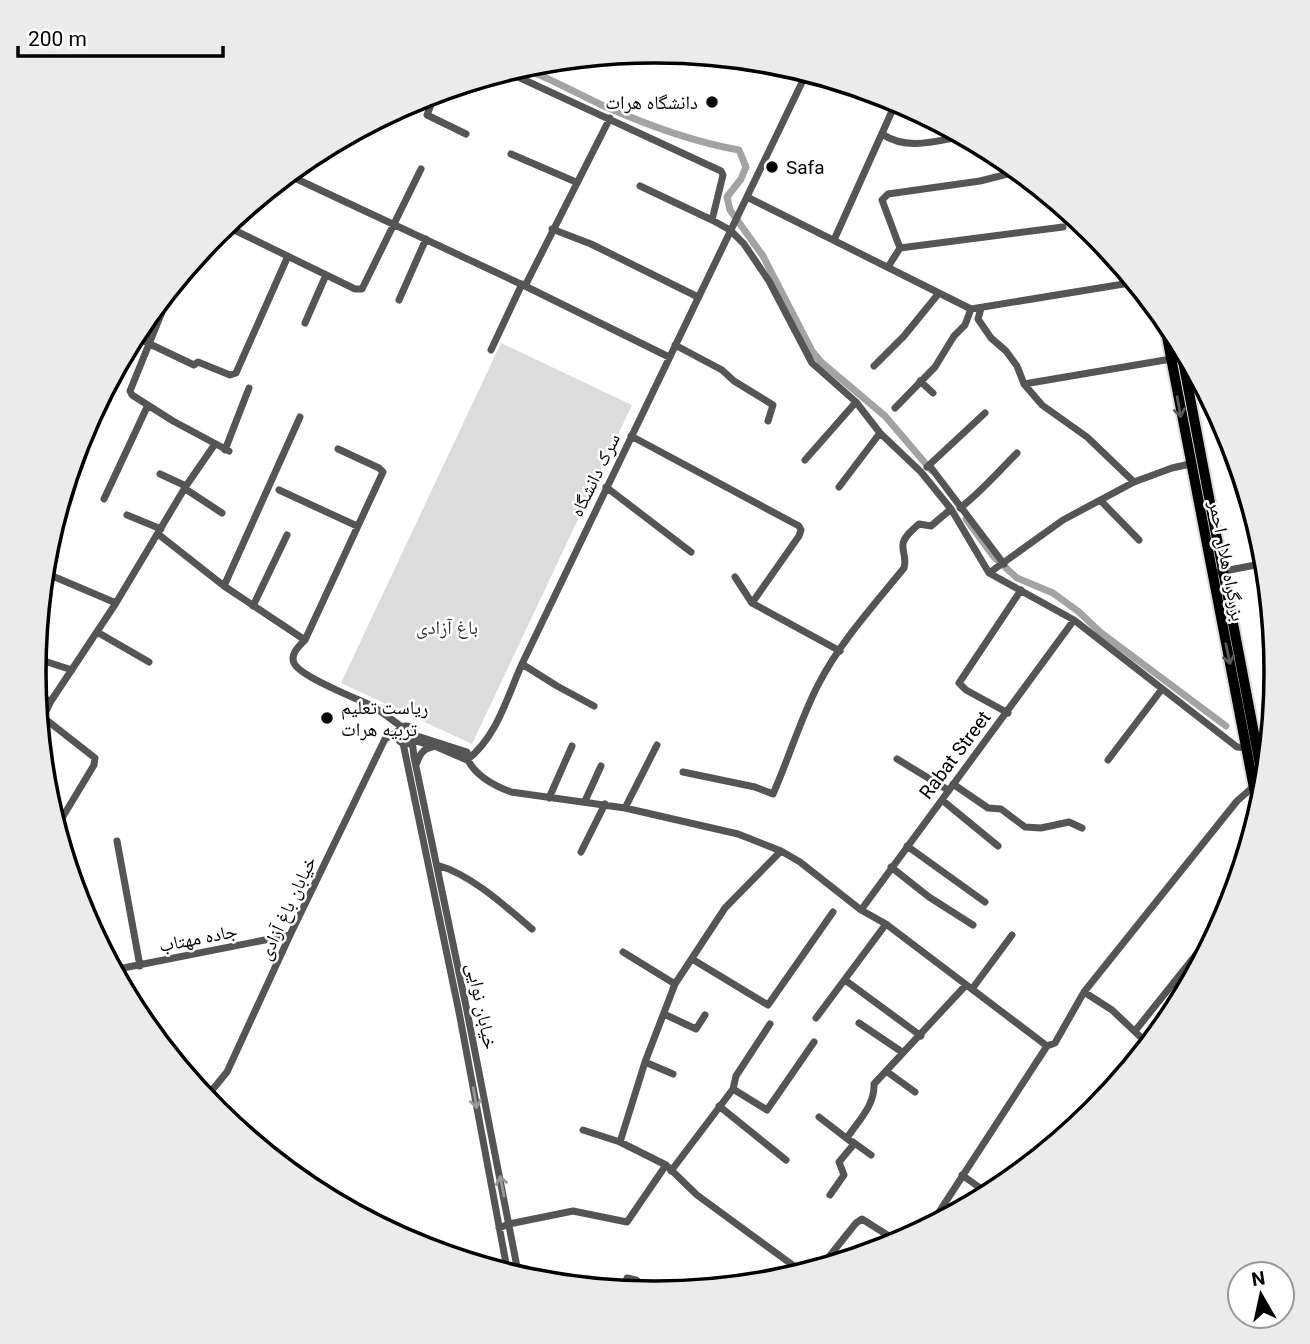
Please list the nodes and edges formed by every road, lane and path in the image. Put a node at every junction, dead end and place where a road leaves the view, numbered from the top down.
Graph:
1 (520, 78) edge
2 (803, 81) edge
3 (431, 106) edge
4 (892, 111) edge
5 (610, 118) junction
6 (466, 134) dead end
7 (882, 134) junction
8 (950, 138) edge
9 (511, 154) dead end
10 (421, 169) dead end
11 (1007, 174) edge
12 (297, 179) edge
13 (576, 182) junction
14 (640, 186) dead end
15 (747, 197) junction
16 (712, 220) junction
17 (394, 225) junction
18 (732, 227) junction
19 (1063, 227) dead end
20 (552, 229) junction
21 (235, 230) edge
22 (426, 239) junction
23 (834, 240) junction
24 (900, 248) junction
25 (288, 256) junction
26 (888, 267) junction
27 (326, 275) junction
28 (1125, 284) edge
29 (523, 285) junction
30 (939, 293) junction
31 (698, 297) junction
32 (400, 300) dead end
33 (981, 308) junction
34 (971, 309) junction
35 (159, 318) edge
36 (305, 323) dead end
37 (144, 340) edge
38 (148, 341) junction
39 (1168, 343) edge
40 (675, 345) junction
41 (491, 350) dead end
42 (669, 357) junction
43 (1171, 359) junction
44 (874, 366) dead end
45 (1188, 376) edge
46 (920, 381) junction
47 (1024, 384) junction
48 (249, 388) dead end
49 (933, 393) dead end
50 (856, 402) junction
51 (148, 405) junction
52 (895, 408) dead end
53 (985, 413) dead end
54 (300, 417) dead end
55 (768, 421) dead end
56 (880, 433) junction
57 (631, 436) junction
58 (215, 444) junction
59 (338, 449) dead end
60 (1017, 453) dead end
61 (805, 460) dead end
62 (1190, 464) junction
63 (929, 465) junction
64 (921, 472) junction
65 (160, 474) dead end
66 (1135, 482) junction
67 (185, 487) junction
68 (606, 488) junction
69 (839, 488) dead end
70 (279, 490) dead end
71 (104, 499) dead end
72 (1101, 501) junction
73 (955, 509) junction
74 (222, 513) dead end
75 (127, 515) dead end
76 (357, 526) junction
77 (159, 532) junction
78 (287, 536) dead end
79 (1139, 540) dead end
80 (691, 552) dead end
81 (1004, 564) junction
82 (1255, 566) edge
83 (989, 573) junction
84 (1217, 573) junction
85 (53, 576) edge
86 (735, 577) dead end
87 (224, 586) junction
88 (1021, 590) junction
89 (116, 603) junction
90 (752, 603) junction
91 (253, 606) junction
92 (1074, 620) junction
93 (97, 632) junction
94 (305, 640) junction
95 (840, 651) junction
96 (46, 662) edge
97 (149, 662) dead end
98 (522, 664) junction
99 (72, 670) junction
100 (1162, 689) junction
101 (47, 700) edge
102 (51, 701) junction
103 (594, 706) dead end
104 (47, 711) edge
105 (1007, 713) junction
106 (48, 721) edge
107 (400, 729) junction
108 (413, 738) junction
109 (403, 743) junction
110 (657, 745) dead end
111 (572, 746) dead end
112 (437, 747) junction
113 (1247, 748) junction
114 (1259, 753) edge
115 (466, 757) junction
116 (897, 759) dead end
117 (1108, 760) dead end
118 (601, 765) dead end
119 (415, 766) junction
120 (683, 772) dead end
121 (1254, 786) joint
122 (951, 787) junction
123 (549, 798) junction
124 (942, 800) junction
125 (586, 801) junction
126 (605, 804) junction
127 (625, 808) junction
128 (63, 817) edge
129 (1082, 828) dead end
130 (117, 842) dead end
131 (907, 846) junction
132 (998, 846) dead end
133 (781, 851) junction
134 (581, 852) dead end
135 (437, 865) junction
136 (891, 867) junction
137 (985, 902) dead end
138 (861, 909) junction
139 (833, 912) dead end
140 (886, 924) junction
141 (973, 925) dead end
142 (532, 929) dead end
143 (290, 935) junction
144 (1012, 935) dead end
145 (623, 952) dead end
146 (1195, 955) edge
147 (692, 959) junction
148 (140, 966) junction
149 (122, 969) edge
150 (845, 980) junction
151 (675, 984) junction
152 (969, 987) junction
153 (1084, 992) junction
154 (664, 1014) junction
155 (705, 1015) dead end
156 (816, 1018) dead end
157 (859, 1023) dead end
158 (770, 1024) dead end
159 (1135, 1031) junction
160 (920, 1036) junction
161 (1142, 1038) edge
162 (814, 1042) dead end
163 (1047, 1046) junction
164 (902, 1052) junction
165 (645, 1062) junction
166 (886, 1071) junction
167 (673, 1074) dead end
168 (733, 1089) junction
169 (212, 1090) edge
170 (915, 1092) dead end
171 (719, 1106) junction
172 (819, 1117) dead end
173 (583, 1130) dead end
174 (850, 1140) junction
175 (620, 1142) junction
176 (871, 1155) dead end
177 (786, 1160) dead end
178 (668, 1168) junction
179 (962, 1175) junction
180 (980, 1188) edge
181 (830, 1195) dead end
182 (939, 1211) edge
183 (509, 1224) junction
184 (499, 1228) junction
185 (888, 1235) edge
186 (830, 1256) edge
187 (506, 1263) edge
188 (517, 1266) edge
189 (793, 1266) edge
190 (627, 1278) dead end
191 (637, 1281) edge

1 - 5 street
2 - 15 street, سرک دانشگاه
3 - 6 street
4 - 7 street
5 - 13 street
5 - 16 street
7 - 8 street
7 - 23 street
9 - 13 street
10 - 17 street
11 - 24 street
12 - 17 street
13 - 20 street
14 - 16 street
15 - 18 street, سرک دانشگاه
15 - 23 street
16 - 18 street
17 - 22 street
17 - 27 street
18 - 31 street, سرک دانشگاه
18 - 50 street
19 - 24 street
20 - 29 street
20 - 31 street
21 - 25 street
22 - 29 street
22 - 32 street
23 - 26 street
24 - 26 street
25 - 27 street
25 - 38 street
26 - 30 street
27 - 36 street
28 - 33 street
29 - 41 street
29 - 42 street
30 - 34 street
30 - 44 street
31 - 40 street, سرک دانشگاه
33 - 34 street
33 - 47 street
34 - 46 street
35 - 38 street
37 - 38 street
38 - 51 street
39 - 43 highway, بزرگراه هلال احمر
40 - 42 street, سرک دانشگاه
40 - 55 street
42 - 57 street, سرک دانشگاه
43 - 47 street
43 -> 62 highway, بزرگراه هلال احمر
45 - 84 highway, بزرگراه هلال احمر
46 - 49 street
46 - 52 street
47 - 66 street
48 - 58 street
50 - 56 street
50 - 61 street
51 - 58 street
51 - 71 street
53 - 63 street
54 - 87 street
56 - 64 street
56 - 69 street
57 - 68 street, سرک دانشگاه
57 - 90 street
58 - 67 street
59 - 76 street
60 - 73 street
62 - 66 street
62 - 84 highway, بزرگراه هلال احمر
63 - 64 street
63 - 73 street
64 - 73 street
65 - 67 street
66 - 72 street
67 - 74 street
67 - 77 street
68 - 80 street
68 - 98 street, سرک دانشگاه
70 - 76 street
72 - 79 street
72 - 81 street
73 - 81 street
73 - 83 street
73 - 95 street
75 - 77 street
76 - 94 street
77 - 87 street
77 - 89 street
78 - 91 street
81 - 83 street
82 - 84 street
83 - 88 street
84 -> 113 highway, بزرگراه هلال احمر
84 - 114 highway, بزرگراه هلال احمر
85 - 89 street
86 - 90 street
87 - 91 street
88 - 92 street
88 - 105 street
89 - 93 street
90 - 95 street
91 - 94 street
92 - 100 street
92 - 105 street, Rabat Street
93 - 97 street
93 - 99 street
94 - 107 street
95 - 120 street
96 - 99 street
98 - 103 street
98 - 115 street, سرک دانشگاه
99 - 102 street
100 - 113 street
100 - 117 street
101 - 102 street
102 - 104 street
105 - 122 street, Rabat Street
106 - 128 street
107 - 108 street
107 - 109 street, خیابان نوایی
107 - 143 street, خیابان باغ آزادی
108 - 109 street
108 - 112 street
108 - 115 street
108 - 119 street, خیابان نوایی
109 -> 184 street, خیابان نوایی
110 - 127 street
111 - 123 street
112 - 115 street
112 - 119 street
113 - 121 highway, بزرگراه هلال احمر
115 - 123 street
116 - 122 street
118 - 125 street
119 - 135 street, خیابان نوایی
121 - 153 street
122 - 124 street, Rabat Street
122 - 129 street
123 - 125 street
124 - 131 street, Rabat Street
124 - 132 street
125 - 126 street
126 - 127 street
126 - 134 street
127 - 133 street
130 - 148 street
131 - 136 street, Rabat Street
131 - 137 street
133 - 138 street
133 - 147 street
135 - 142 street
183 -> 135 street, خیابان نوایی
136 - 138 street, Rabat Street
136 - 141 street
138 - 140 street
139 - 147 street
140 - 150 street
140 - 152 street
143 - 148 street, جاده مهتاب
143 - 169 street, خیابان باغ آزادی
144 - 152 street
145 - 151 street
146 - 159 street
147 - 151 street
148 - 149 street, جاده مهتاب
150 - 156 street
150 - 160 street
151 - 154 street
152 - 160 street
152 - 163 street
153 - 159 street
153 - 163 street
154 - 155 street
154 - 165 street
157 - 164 street
158 - 168 street
159 - 161 street
160 - 164 street
162 - 168 street
163 - 179 street
164 - 166 street
165 - 167 street
165 - 175 street
166 - 170 street
166 - 174 street
168 - 171 street
171 - 177 street
171 - 178 street
172 - 174 street
173 - 175 street
174 - 176 street
174 - 181 street
175 - 178 street
178 - 183 street
178 - 189 street
179 - 180 street
179 - 182 street
183 - 184 street
183 - 188 street, خیابان نوایی
184 - 187 street, خیابان نوایی
185 - 186 street
190 - 191 street

